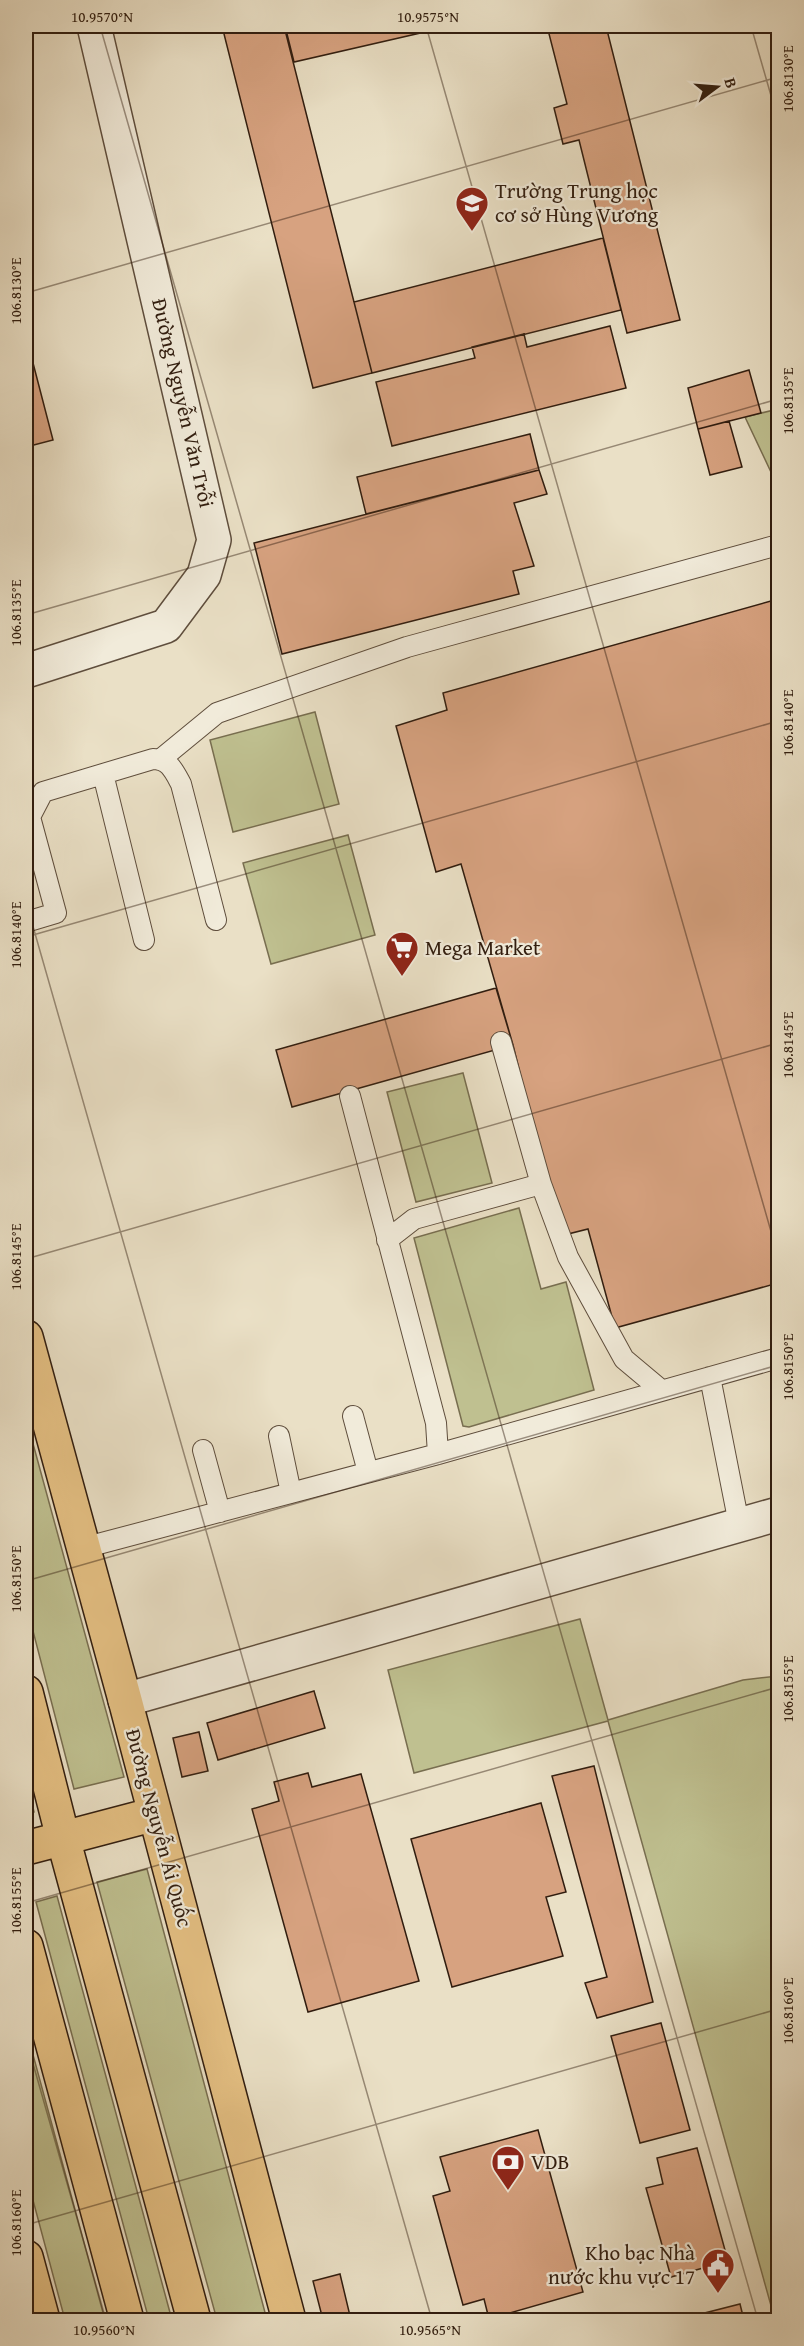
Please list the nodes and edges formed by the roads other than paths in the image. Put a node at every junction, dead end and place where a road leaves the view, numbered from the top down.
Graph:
1 (94, 26) edge
2 (778, 545) edge
3 (26, 671) edge
4 (161, 759) junction
5 (103, 774) junction
6 (216, 920) dead end
7 (26, 922) edge
8 (144, 940) dead end
9 (501, 1042) dead end
10 (350, 1096) dead end
11 (542, 1184) junction
12 (387, 1240) junction
13 (26, 1337) edge
14 (778, 1358) edge
15 (710, 1377) junction
16 (661, 1390) junction
17 (353, 1416) dead end
18 (279, 1436) dead end
19 (203, 1450) dead end
20 (438, 1454) junction
21 (368, 1472) junction
22 (291, 1493) junction
23 (220, 1512) junction
24 (778, 1514) edge
25 (740, 1524) junction
26 (83, 1548) junction
27 (26, 1692) edge
28 (125, 1700) junction
29 (155, 1814) junction
30 (63, 1838) junction
31 (26, 1848) edge
32 (26, 1946) edge
33 (26, 2257) edge
34 (43, 2320) edge
35 (127, 2320) edge
36 (194, 2320) edge
37 (289, 2320) edge

1 - 3 street, Đường Nguyễn Văn Trỗi
2 - 4 lane
4 - 5 lane
4 - 6 lane
5 - 7 lane
5 - 8 lane
9 - 11 lane
10 - 12 lane
11 - 12 lane
11 - 16 lane
12 - 20 lane
13 - 26 main road, Đường Nguyễn Ái Quốc
14 - 15 lane
15 - 16 lane
15 - 25 lane
16 - 20 lane
17 - 21 lane
18 - 22 lane
19 - 23 lane
20 - 21 lane
21 - 22 lane
22 - 23 lane
23 - 26 lane
24 - 25 street
25 - 28 street
26 - 28 main road, Đường Nguyễn Ái Quốc
27 - 30 main road
28 - 29 main road, Đường Nguyễn Ái Quốc
29 - 30 main road
29 - 37 main road, Đường Nguyễn Ái Quốc
30 - 31 main road
30 - 36 main road
32 - 35 main road
33 - 34 main road

